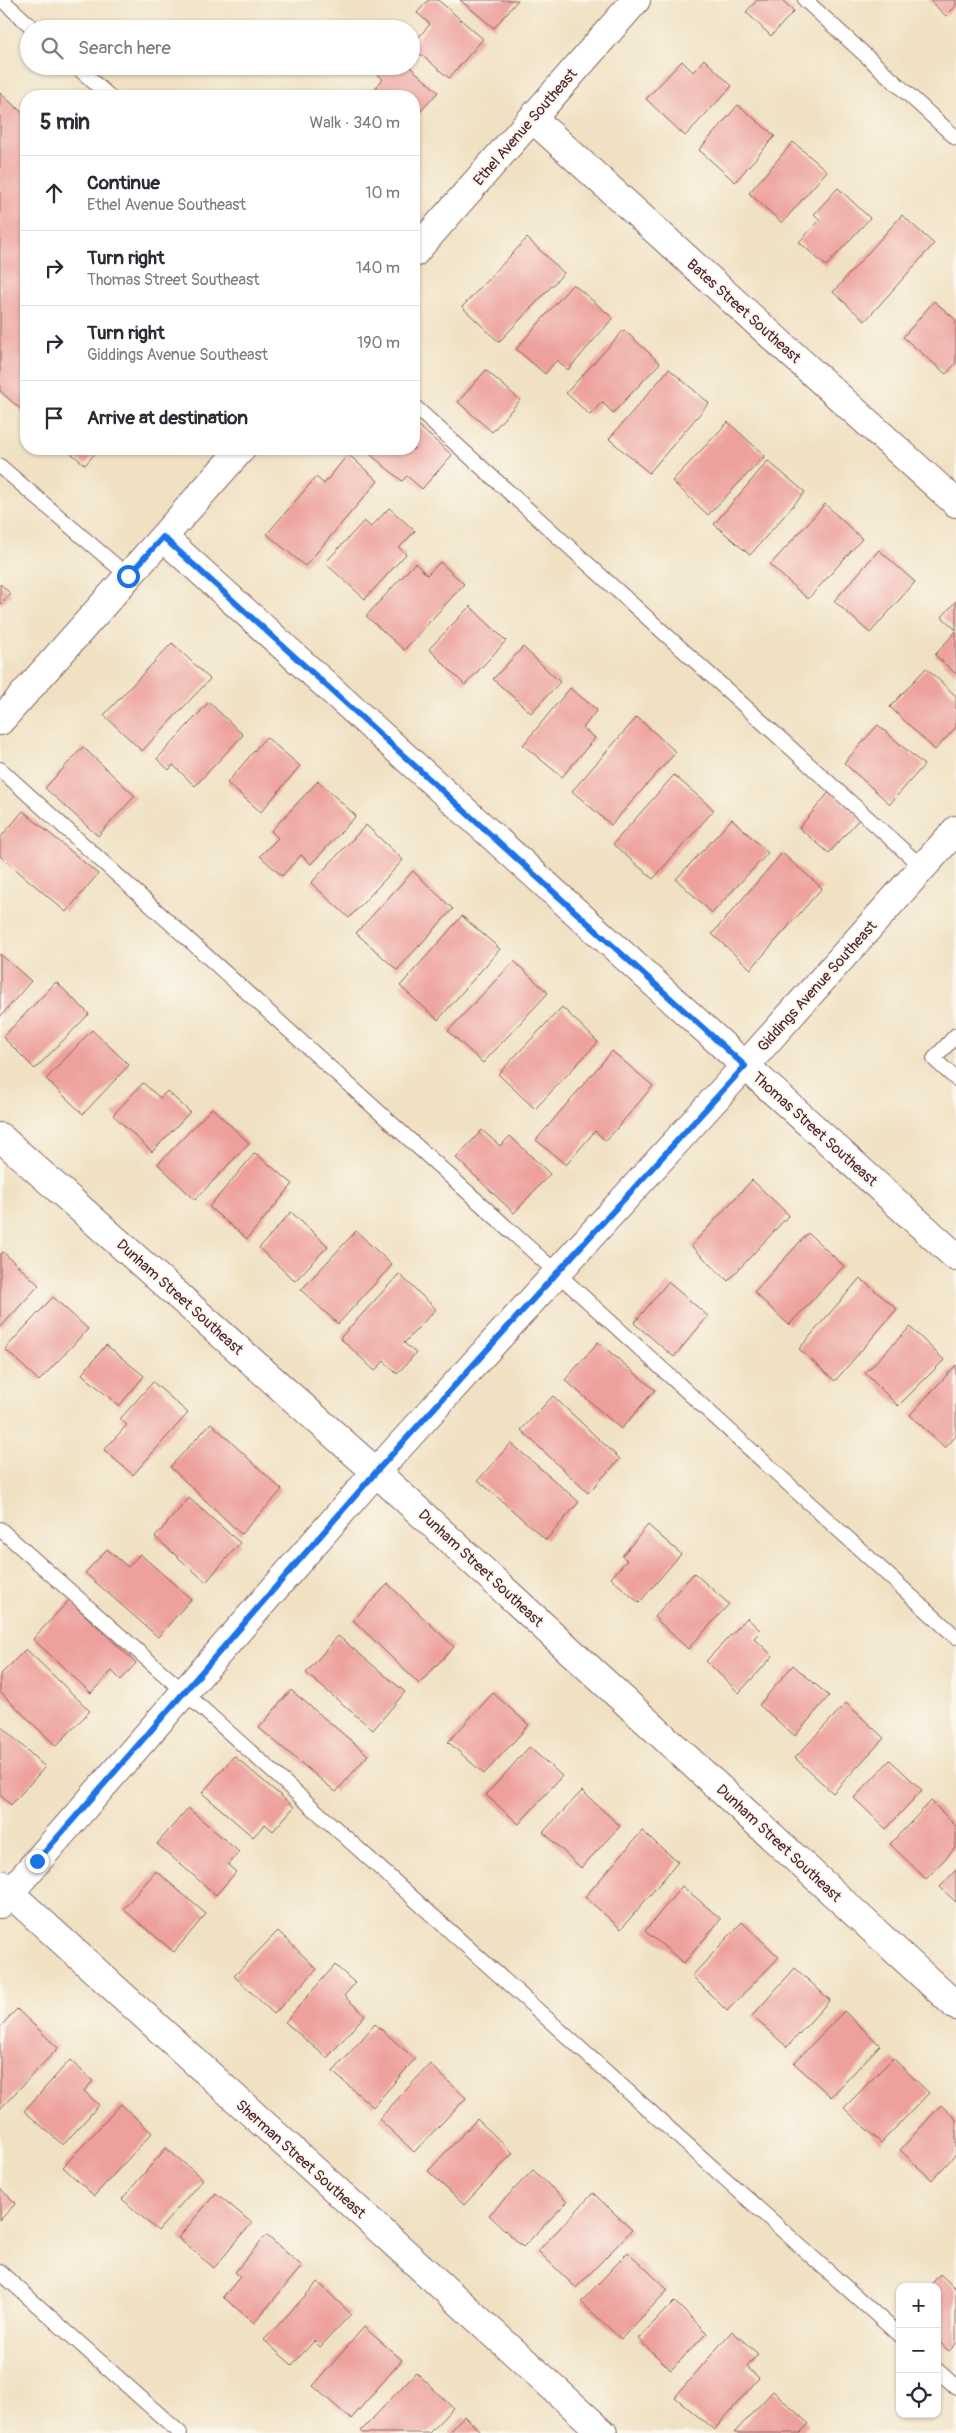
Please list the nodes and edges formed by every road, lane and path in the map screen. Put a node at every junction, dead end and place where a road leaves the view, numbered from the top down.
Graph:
1 (2, 0) edge
2 (636, 0) edge
3 (805, 0) edge
4 (24, 20) edge
5 (86, 75) edge
6 (89, 78) junction
7 (90, 90) edge
8 (102, 90) edge
9 (533, 119) junction
10 (956, 138) edge
11 (420, 246) edge
12 (420, 411) edge
13 (236, 455) edge
14 (0, 466) edge
15 (956, 503) edge
16 (163, 537) junction
17 (128, 576) junction
18 (0, 721) edge
19 (0, 769) edge
20 (956, 830) edge
21 (923, 868) junction
22 (956, 1034) edge
23 (745, 1066) junction
24 (956, 1078) edge
25 (0, 1137) edge
26 (956, 1257) edge
27 (557, 1273) junction
28 (376, 1472) junction
29 (0, 1529) edge
30 (956, 1637) edge
31 (184, 1692) junction
32 (3, 1894) edge
33 (956, 2006) edge
34 (0, 2272) edge
35 (896, 2332) edge
36 (940, 2373) edge
37 (956, 2387) edge
38 (180, 2433) edge
39 (603, 2433) edge

1 - 4 lane
2 - 9 street, Ethel Avenue Southeast
3 - 10 lane
5 - 6 lane
6 - 7 lane
6 - 8 lane
9 - 11 street, Ethel Avenue Southeast
9 - 15 street, Bates Street Southeast
12 - 21 lane
13 - 16 street
14 - 17 lane
16 - 17 street
16 - 23 street, Thomas Street Southeast
17 - 18 street
19 - 27 lane
20 - 21 street, Giddings Avenue Southeast
21 - 23 street, Giddings Avenue Southeast
22 - 24 lane
23 - 26 street, Thomas Street Southeast
23 - 27 street, Giddings Avenue Southeast
25 - 28 street, Dunham Street Southeast
27 - 28 street, Giddings Avenue Southeast
27 - 30 lane
28 - 31 street, Giddings Avenue Southeast
28 - 33 street, Dunham Street Southeast
29 - 31 lane
31 - 32 street, Giddings Avenue Southeast
31 - 35 lane
32 - 39 street, Sherman Street Southeast
34 - 38 lane
36 - 37 lane

